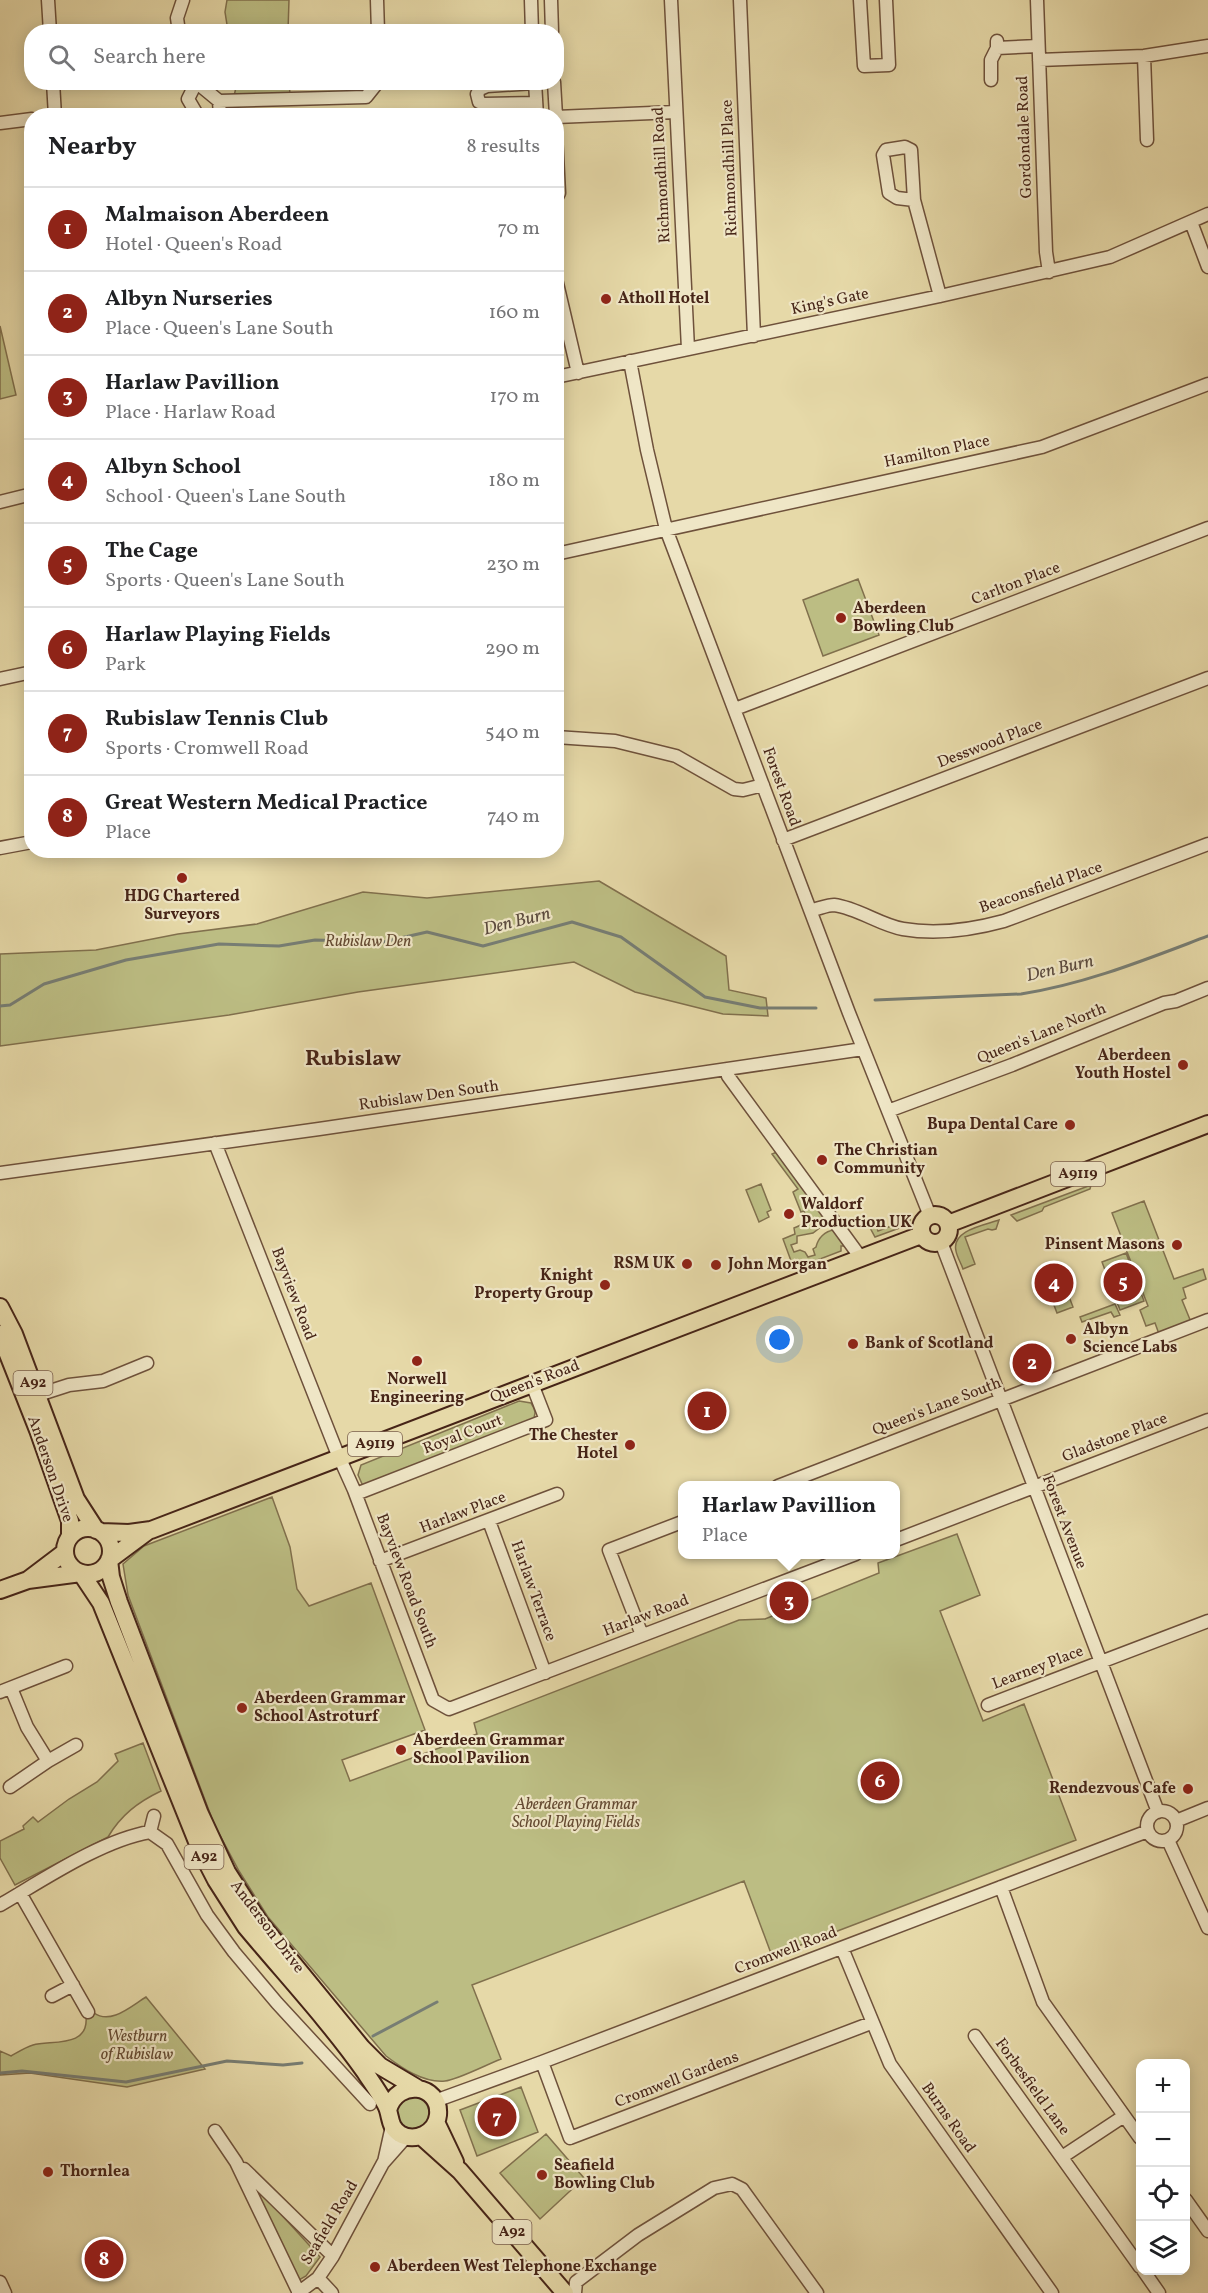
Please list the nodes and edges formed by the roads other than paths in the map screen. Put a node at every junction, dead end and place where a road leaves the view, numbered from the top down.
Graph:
1 (48, 0) edge
2 (183, 0) edge
3 (376, 0) edge
4 (531, 0) edge
5 (551, 0) edge
6 (670, 0) edge
7 (740, 0) edge
8 (860, 0) edge
9 (886, 0) edge
10 (1037, 0) edge
11 (50, 24) edge
12 (178, 24) edge
13 (378, 24) edge
14 (532, 24) edge
15 (552, 24) edge
16 (1038, 46) junction
17 (1208, 46) edge
18 (1144, 56) junction
19 (1039, 60) junction
20 (992, 80) dead end
21 (53, 90) edge
22 (192, 90) edge
23 (205, 90) edge
24 (372, 90) edge
25 (479, 90) edge
26 (535, 90) edge
27 (554, 90) edge
28 (219, 101) junction
29 (55, 108) edge
30 (193, 108) edge
31 (219, 108) edge
32 (526, 108) edge
33 (536, 108) edge
34 (556, 108) edge
35 (676, 112) junction
36 (564, 116) edge
37 (24, 120) edge
38 (0, 123) edge
39 (1147, 140) dead end
40 (914, 200) dead end
41 (1208, 214) edge
42 (1191, 222) junction
43 (1208, 267) edge
44 (1049, 272) junction
45 (940, 296) junction
46 (564, 313) edge
47 (754, 336) junction
48 (688, 349) junction
49 (630, 361) junction
50 (578, 372) junction
51 (564, 375) edge
52 (1208, 384) edge
53 (24, 496) edge
54 (0, 502) edge
55 (1208, 528) edge
56 (666, 529) junction
57 (564, 552) edge
58 (24, 674) edge
59 (1208, 678) edge
60 (0, 679) edge
61 (735, 709) junction
62 (564, 738) edge
63 (763, 785) junction
64 (783, 840) junction
65 (24, 844) edge
66 (1208, 844) edge
67 (0, 848) edge
68 (812, 910) junction
69 (1208, 988) edge
70 (863, 1049) junction
71 (727, 1069) junction
72 (888, 1111) junction
73 (1208, 1124) edge
74 (215, 1143) junction
75 (0, 1173) edge
76 (930, 1216) junction
77 (948, 1224) junction
78 (921, 1235) junction
79 (941, 1242) junction
80 (861, 1258) junction
81 (0, 1307) edge
82 (1208, 1320) edge
83 (0, 1334) edge
84 (147, 1363) dead end
85 (532, 1384) junction
86 (38, 1395) junction
87 (1000, 1401) junction
88 (1208, 1420) edge
89 (340, 1457) junction
90 (789, 1481) edge
91 (1033, 1487) junction
92 (356, 1494) junction
93 (557, 1494) dead end
94 (489, 1521) junction
95 (678, 1524) edge
96 (149, 1530) junction
97 (98, 1531) junction
98 (900, 1538) edge
99 (68, 1545) junction
100 (843, 1559) edge
101 (109, 1560) junction
102 (380, 1561) junction
103 (81, 1573) junction
104 (28, 1580) junction
105 (0, 1590) edge
106 (1208, 1621) edge
107 (642, 1635) junction
108 (1100, 1663) junction
109 (66, 1666) dead end
110 (546, 1673) junction
111 (5, 1690) edge
112 (988, 1705) dead end
113 (449, 1709) joint
114 (76, 1745) dead end
115 (48, 1761) junction
116 (10, 1787) dead end
117 (1208, 1808) edge
118 (1158, 1812) junction
119 (154, 1816) dead end
120 (1176, 1821) junction
121 (1148, 1831) junction
122 (150, 1832) junction
123 (1168, 1840) junction
124 (1001, 1887) junction
125 (20, 1893) junction
126 (0, 1905) edge
127 (1208, 1928) edge
128 (842, 1947) junction
129 (73, 1985) junction
130 (52, 1996) dead end
131 (88, 2012) dead end
132 (872, 2023) junction
133 (975, 2036) dead end
134 (339, 2039) junction
135 (324, 2054) junction
136 (542, 2062) junction
137 (417, 2088) junction
138 (435, 2101) junction
139 (370, 2104) dead end
140 (1124, 2116) junction
141 (390, 2118) junction
142 (436, 2122) junction
143 (215, 2131) dead end
144 (1136, 2132) edge
145 (414, 2137) junction
146 (1062, 2157) junction
147 (236, 2162) junction
148 (383, 2163) junction
149 (460, 2171) junction
150 (1190, 2207) edge
151 (1208, 2231) edge
152 (333, 2256) junction
153 (1136, 2260) edge
154 (1146, 2275) edge
155 (318, 2278) junction
156 (0, 2282) edge
157 (5, 2293) edge
158 (298, 2293) edge
159 (332, 2293) edge
160 (565, 2293) edge
161 (575, 2293) edge
162 (817, 2293) edge
163 (1052, 2293) edge
164 (1159, 2293) edge

1 - 11 street
2 - 12 street
3 - 13 street
4 - 14 street
5 - 15 street
6 - 35 street, Richmondhill Road
7 - 47 street, Richmondhill Place
8 - 9 street
10 - 16 street, Gordondale Road
16 - 19 street, Gordondale Road
16 - 20 street
17 - 18 street
18 - 19 street
18 - 39 street
19 - 44 street, Gordondale Road
21 - 29 street
22 - 30 street
23 - 28 street
24 - 28 street
25 - 32 street
26 - 33 street
27 - 34 street
28 - 31 street
35 - 36 street
35 - 48 street, Richmondhill Road
37 - 38 street
40 - 45 street
41 - 42 street, King's Gate
42 - 43 street
42 - 44 street, King's Gate
44 - 45 street, King's Gate
45 - 47 street, King's Gate
46 - 50 street
47 - 48 street, King's Gate
48 - 49 street, King's Gate
49 - 50 street, King's Gate
49 - 56 street, Forest Road
50 - 51 street, King's Gate
52 - 56 street, Hamilton Place
53 - 54 street
55 - 61 street, Carlton Place
56 - 57 street, Hamilton Place
56 - 61 street, Forest Road
58 - 60 street
59 - 64 street, Desswood Place
61 - 63 street, Forest Road
62 - 63 street
63 - 64 street, Forest Road
64 - 68 street, Forest Road
65 - 67 street
66 - 68 street, Beaconsfield Place
68 - 70 street, Forest Road
69 - 72 street, Queen's Lane North
70 - 71 street, Rubislaw Den South
70 - 72 street, Forest Road
71 - 74 street, Rubislaw Den South
71 - 80 street
72 - 76 street, Forest Road
73 - 77 main road, A9119
74 - 75 street, Rubislaw Den South
74 - 89 street, Bayview Road
76 - 77 main road
76 - 78 main road
77 - 79 main road
78 - 79 main road
78 - 80 main road, Queen's Road / A9119
79 - 87 street, Forest Avenue
80 - 85 main road, Queen's Road / A9119
81 - 86 main road, Anderson Drive / A92
82 - 87 street, Queen's Lane South
83 - 99 main road, Anderson Drive / A92
84 - 86 street
85 - 89 main road, Queen's Road / A9119
85 - 92 street, Royal Court
86 - 97 main road, Anderson Drive / A92
87 - 90 street, Queen's Lane South
87 - 91 street, Forest Avenue
88 - 91 street, Gladstone Place
89 - 92 street, Bayview Road South
89 - 96 main road, Queen's Road / A9119
91 - 98 street
91 - 108 street, Forest Avenue
92 - 102 street, Bayview Road South
93 - 94 street, Harlaw Place
94 - 102 street, Harlaw Place
94 - 110 street, Harlaw Terrace
95 - 107 street
96 - 97 main road, Queen's Road / A9119
96 - 101 main road, Queen's Road / A9119
97 - 99 main road
97 - 101 main road, A92
99 - 103 main road, A92
99 - 104 main road
100 - 107 street, Harlaw Road
101 - 103 main road
101 - 137 main road, Anderson Drive / A92
102 - 113 street, Bayview Road South
103 - 104 main road
103 - 134 main road, Anderson Drive / A92
104 - 105 main road
106 - 108 street, Learney Place
107 - 110 street, Harlaw Road
108 - 112 street, Learney Place
108 - 118 street, Forest Avenue
109 - 111 street
110 - 113 street, Harlaw Road
111 - 115 street
114 - 115 street
115 - 116 street
117 - 120 street
118 - 120 street
118 - 121 street
119 - 122 street
120 - 123 street
121 - 123 street
121 - 124 street, Cromwell Road
122 - 125 street
122 - 135 street
123 - 127 street
124 - 128 street, Cromwell Road
124 - 140 street
125 - 126 street
125 - 129 street
128 - 132 street, Burns Road
128 - 136 street, Cromwell Road
129 - 130 street
129 - 131 street
132 - 136 street, Cromwell Gardens
132 - 163 street, Burns Road
133 - 146 street, Forbesfield Lane
134 - 135 street
134 - 141 main road, Anderson Drive / A92
135 - 139 street
136 - 138 street, Cromwell Road
137 - 138 main road, A92
137 - 141 main road
138 - 142 main road, A92
140 - 144 street
140 - 146 street, Forbesfield Lane
141 - 145 main road, A92
141 - 148 street, Seafield Road
142 - 145 main road
142 - 149 main road, A92
143 - 147 street
145 - 148 street, Seafield Road
145 - 149 main road, A92
146 - 153 street, Forbesfield Lane
147 - 152 street
147 - 158 street
148 - 152 street, Seafield Road
149 - 160 main road, A92
150 - 151 street
152 - 155 street, Seafield Road
154 - 164 street
155 - 158 street, Seafield Road
155 - 159 street
156 - 157 street
161 - 162 street

